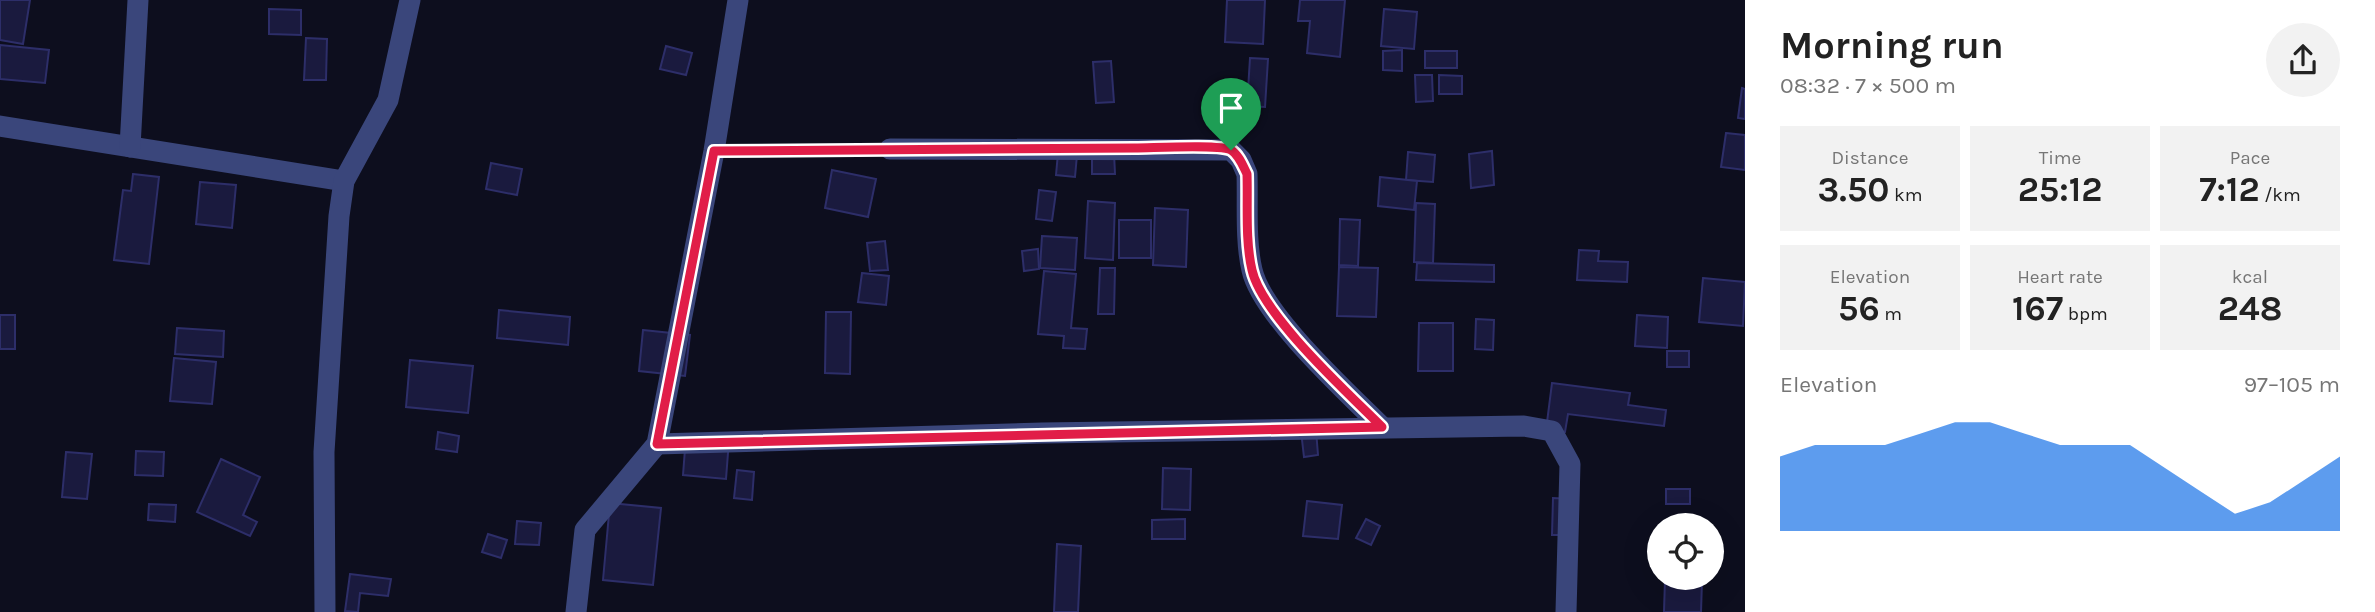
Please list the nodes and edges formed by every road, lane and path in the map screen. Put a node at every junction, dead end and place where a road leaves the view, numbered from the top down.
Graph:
1 (138, 0) edge
2 (410, 0) edge
3 (738, 0) edge
4 (0, 126) edge
5 (130, 148) junction
6 (890, 149) joint
7 (714, 151) junction
8 (344, 181) junction
9 (1382, 427) junction
10 (657, 444) junction
11 (325, 612) edge
12 (576, 612) edge
13 (1566, 612) edge

1 - 5 street
2 - 8 street
3 - 7 street
4 - 5 street
5 - 8 street
6 - 7 path
6 - 9 street
7 - 10 street
8 - 11 street
9 - 10 street
9 - 13 street
10 - 12 street

